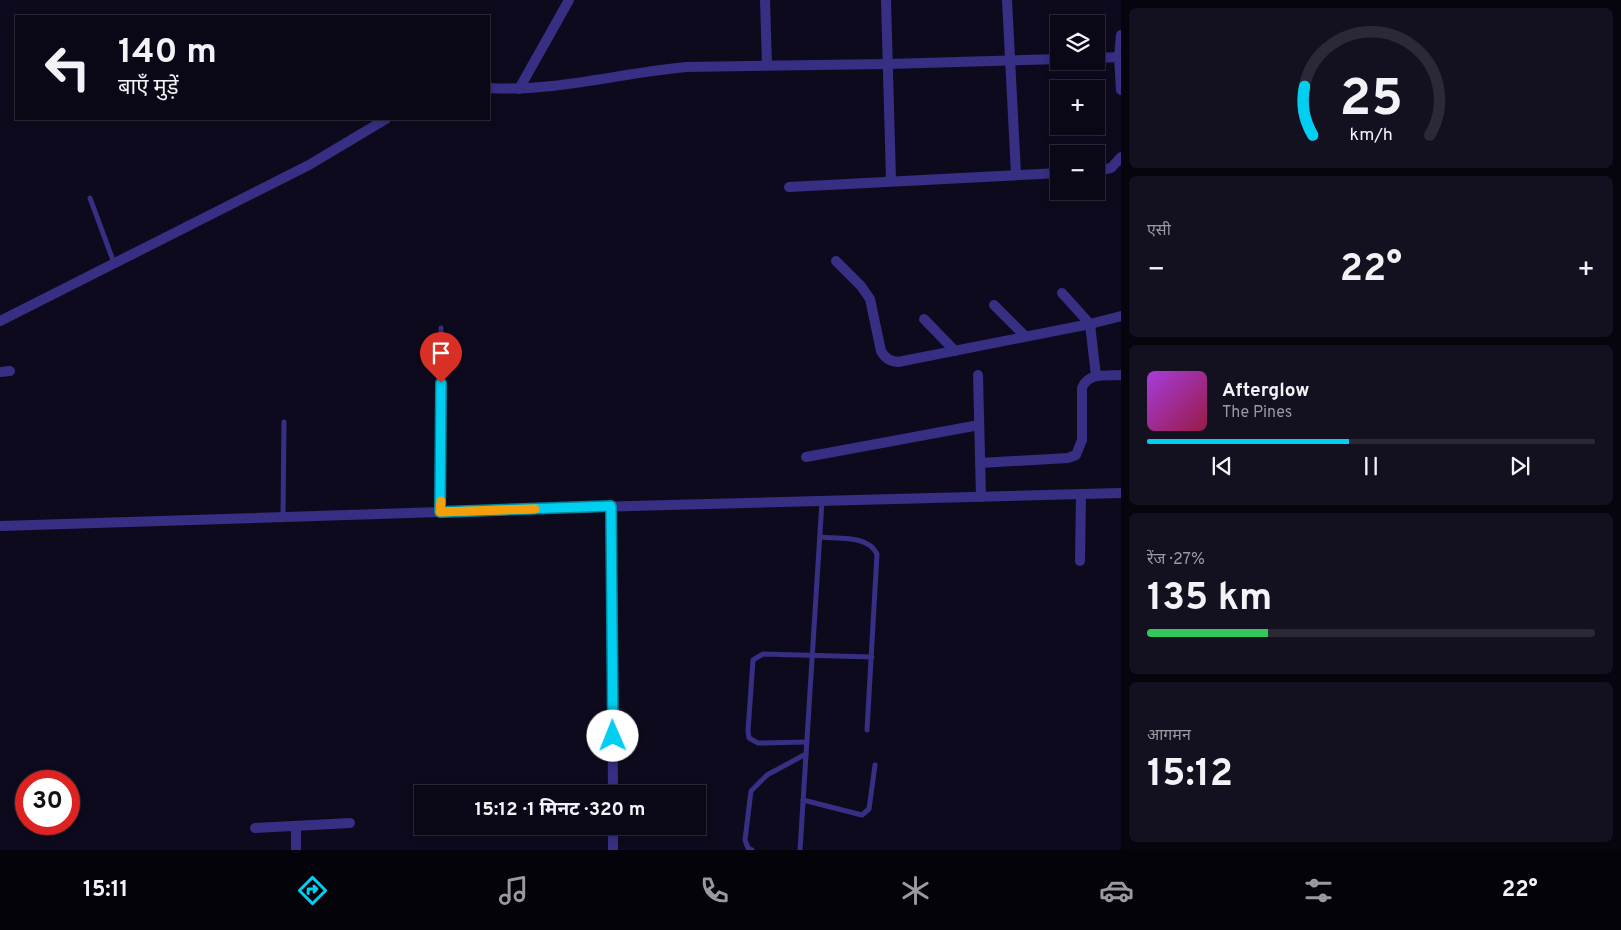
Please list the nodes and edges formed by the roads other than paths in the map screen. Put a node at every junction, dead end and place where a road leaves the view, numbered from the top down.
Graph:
1 (568, 0) edge
2 (765, 0) edge
3 (886, 0) edge
4 (1006, 0) edge
5 (1121, 34) edge
6 (1120, 57) edge
7 (1105, 58) edge
8 (1050, 59) edge
9 (1010, 60) junction
10 (888, 64) junction
11 (767, 65) junction
12 (490, 88) edge
13 (520, 89) junction
14 (1121, 90) edge
15 (384, 120) edge
16 (1121, 157) edge
17 (1105, 169) edge
18 (1050, 172) edge
19 (1016, 174) junction
20 (891, 180) junction
21 (789, 187) dead end
22 (90, 198) dead end
23 (836, 261) dead end
24 (114, 264) junction
25 (1062, 293) dead end
26 (994, 305) dead end
27 (1121, 316) edge
28 (924, 319) dead end
29 (0, 321) edge
30 (1090, 324) junction
31 (441, 328) dead end
32 (1025, 336) junction
33 (955, 351) junction
34 (978, 374) dead end
35 (1121, 375) edge
36 (1096, 376) junction
37 (284, 422) dead end
38 (979, 424) junction
39 (806, 457) dead end
40 (980, 463) junction
41 (1121, 493) edge
42 (1081, 494) junction
43 (981, 497) junction
44 (822, 501) junction
45 (611, 506) junction
46 (440, 512) junction
47 (283, 516) junction
48 (0, 526) edge
49 (820, 537) junction
50 (1080, 561) dead end
51 (812, 655) junction
52 (872, 657) junction
53 (867, 730) dead end
54 (807, 742) junction
55 (806, 754) junction
56 (875, 765) dead end
57 (613, 785) edge
58 (803, 800) junction
59 (350, 823) dead end
60 (296, 826) junction
61 (254, 828) dead end
62 (613, 835) edge
63 (296, 850) edge
64 (613, 850) edge
65 (752, 850) edge
66 (800, 850) edge

1 - 13 street
2 - 11 street
3 - 10 street
4 - 9 street
5 - 6 street
6 - 7 street
6 - 14 street
8 - 9 street
9 - 10 street
9 - 19 street
10 - 11 street
10 - 20 street
11 - 13 street
12 - 13 street
15 - 24 street
16 - 17 street
18 - 19 street
19 - 20 street
20 - 21 street
22 - 24 lane
23 - 33 street
24 - 29 street
25 - 30 street
26 - 32 street
27 - 30 street
28 - 33 street
30 - 32 street
30 - 36 street
31 - 46 lane
32 - 33 street
34 - 38 street
35 - 36 street
36 - 40 street
37 - 47 lane
38 - 39 street
38 - 40 street
40 - 43 street
41 - 42 street
42 - 43 street
42 - 50 street
43 - 44 street
44 - 45 street
44 - 49 lane
45 - 46 street
45 - 57 street
46 - 47 street
47 - 48 street
49 - 51 lane
49 - 52 lane
51 - 52 lane
51 - 54 lane
51 - 54 lane
52 - 53 lane
54 - 55 lane
55 - 58 lane
55 - 65 lane
56 - 58 lane
58 - 66 lane
59 - 60 street
60 - 61 street
60 - 63 street
62 - 64 street

